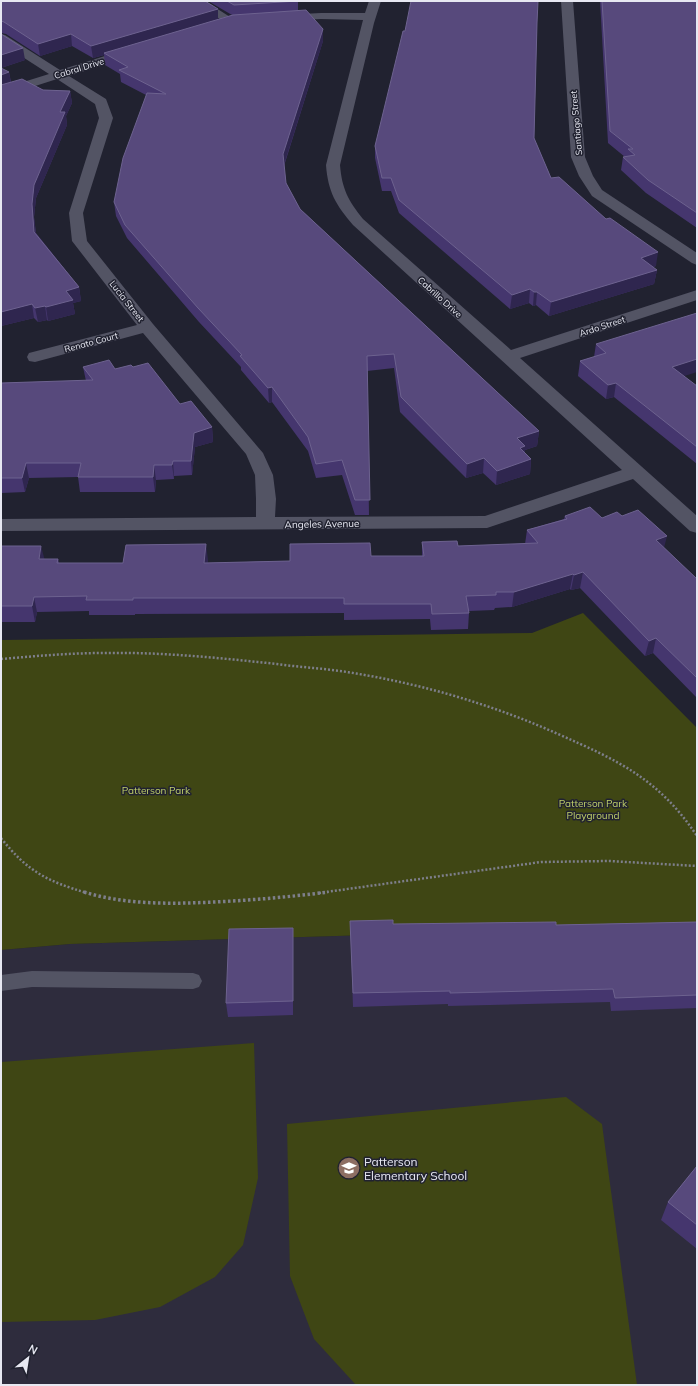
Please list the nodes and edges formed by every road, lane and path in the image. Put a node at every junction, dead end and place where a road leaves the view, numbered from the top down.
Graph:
1 (197, 1) edge
2 (375, 1) edge
3 (567, 1) edge
4 (370, 17) junction
5 (269, 19) edge
6 (247, 21) edge
7 (232, 22) junction
8 (217, 26) edge
9 (1, 38) edge
10 (149, 47) edge
11 (58, 74) junction
12 (1, 93) edge
13 (697, 260) edge
14 (697, 295) edge
15 (147, 327) junction
16 (35, 357) dead end
17 (507, 357) junction
18 (635, 472) junction
19 (265, 524) junction
20 (1, 525) edge
21 (697, 527) edge
22 (1, 659) edge
23 (697, 836) edge
24 (1, 838) edge
25 (697, 866) edge
26 (193, 981) dead end
27 (1, 983) edge

1 - 7 street
2 - 4 street, Cabrillo Drive
3 - 13 street, Santiago Street
4 - 5 street
4 - 17 street, Cabrillo Drive
6 - 7 street
7 - 8 street
9 - 11 street, Lucia Street
10 - 11 street, Cabral Drive
11 - 12 street, Cabral Drive
11 - 15 street, Lucia Street
14 - 17 street, Ardo Street
15 - 16 street, Renato Court
15 - 19 street, Lucia Street
17 - 18 street, Cabrillo Drive
18 - 19 street, Angeles Avenue
18 - 21 street, Cabrillo Drive
19 - 20 street, Angeles Avenue
22 - 23 path
24 - 25 path
26 - 27 lane

